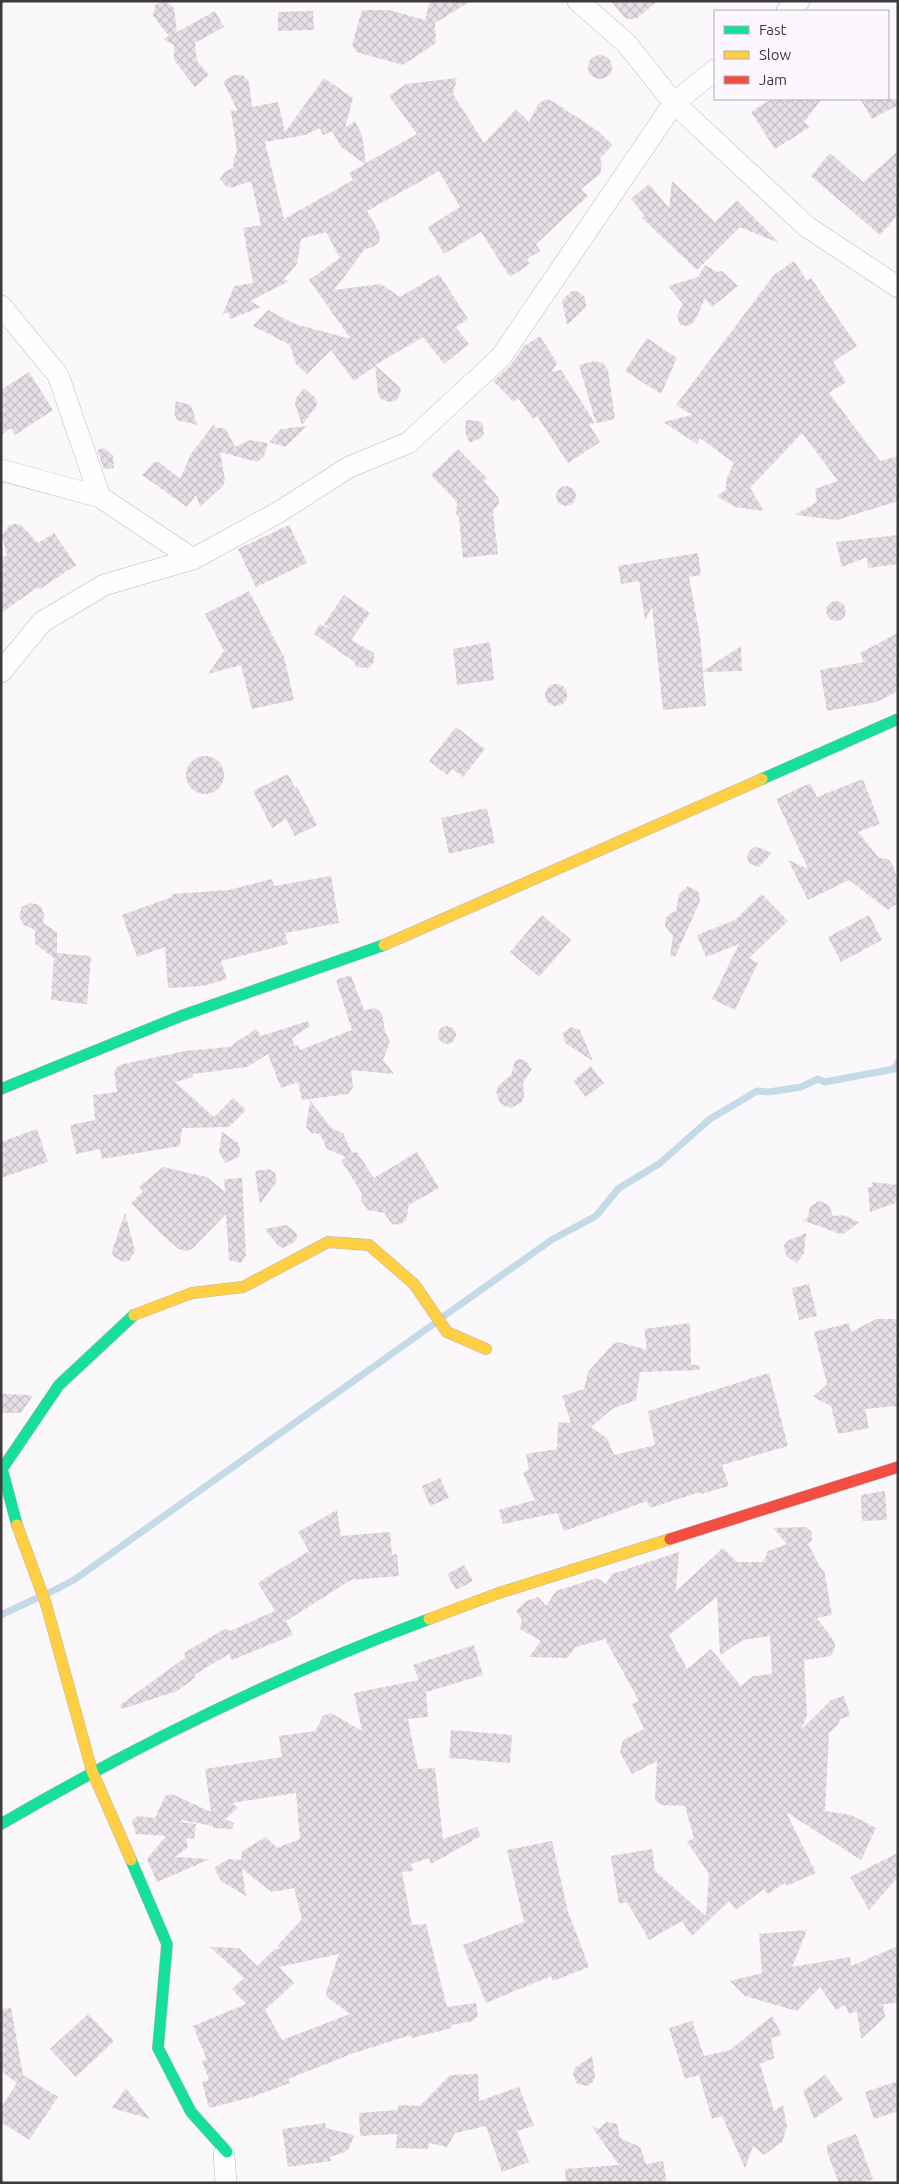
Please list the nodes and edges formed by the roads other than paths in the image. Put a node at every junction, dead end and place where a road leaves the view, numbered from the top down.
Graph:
1 (578, 1) edge
2 (799, 1) edge
3 (788, 10) edge
4 (714, 71) edge
5 (674, 103) junction
6 (898, 287) edge
7 (1, 306) edge
8 (1, 470) edge
9 (100, 497) junction
10 (192, 559) junction
11 (1, 672) edge
12 (898, 718) edge
13 (1, 1089) edge
14 (486, 1349) dead end
15 (898, 1467) edge
16 (2, 1468) edge
17 (92, 1771) junction
18 (1, 1824) edge
19 (225, 2154) joint
20 (226, 2183) edge

1 - 5 street
2 - 3 street
4 - 5 street
5 - 6 street
5 - 10 street
7 - 9 street
8 - 9 street
9 - 10 street
10 - 11 street
12 - 13 street
14 - 16 street
15 - 17 street
16 - 17 street
17 - 18 street
17 - 19 street
19 - 20 street

